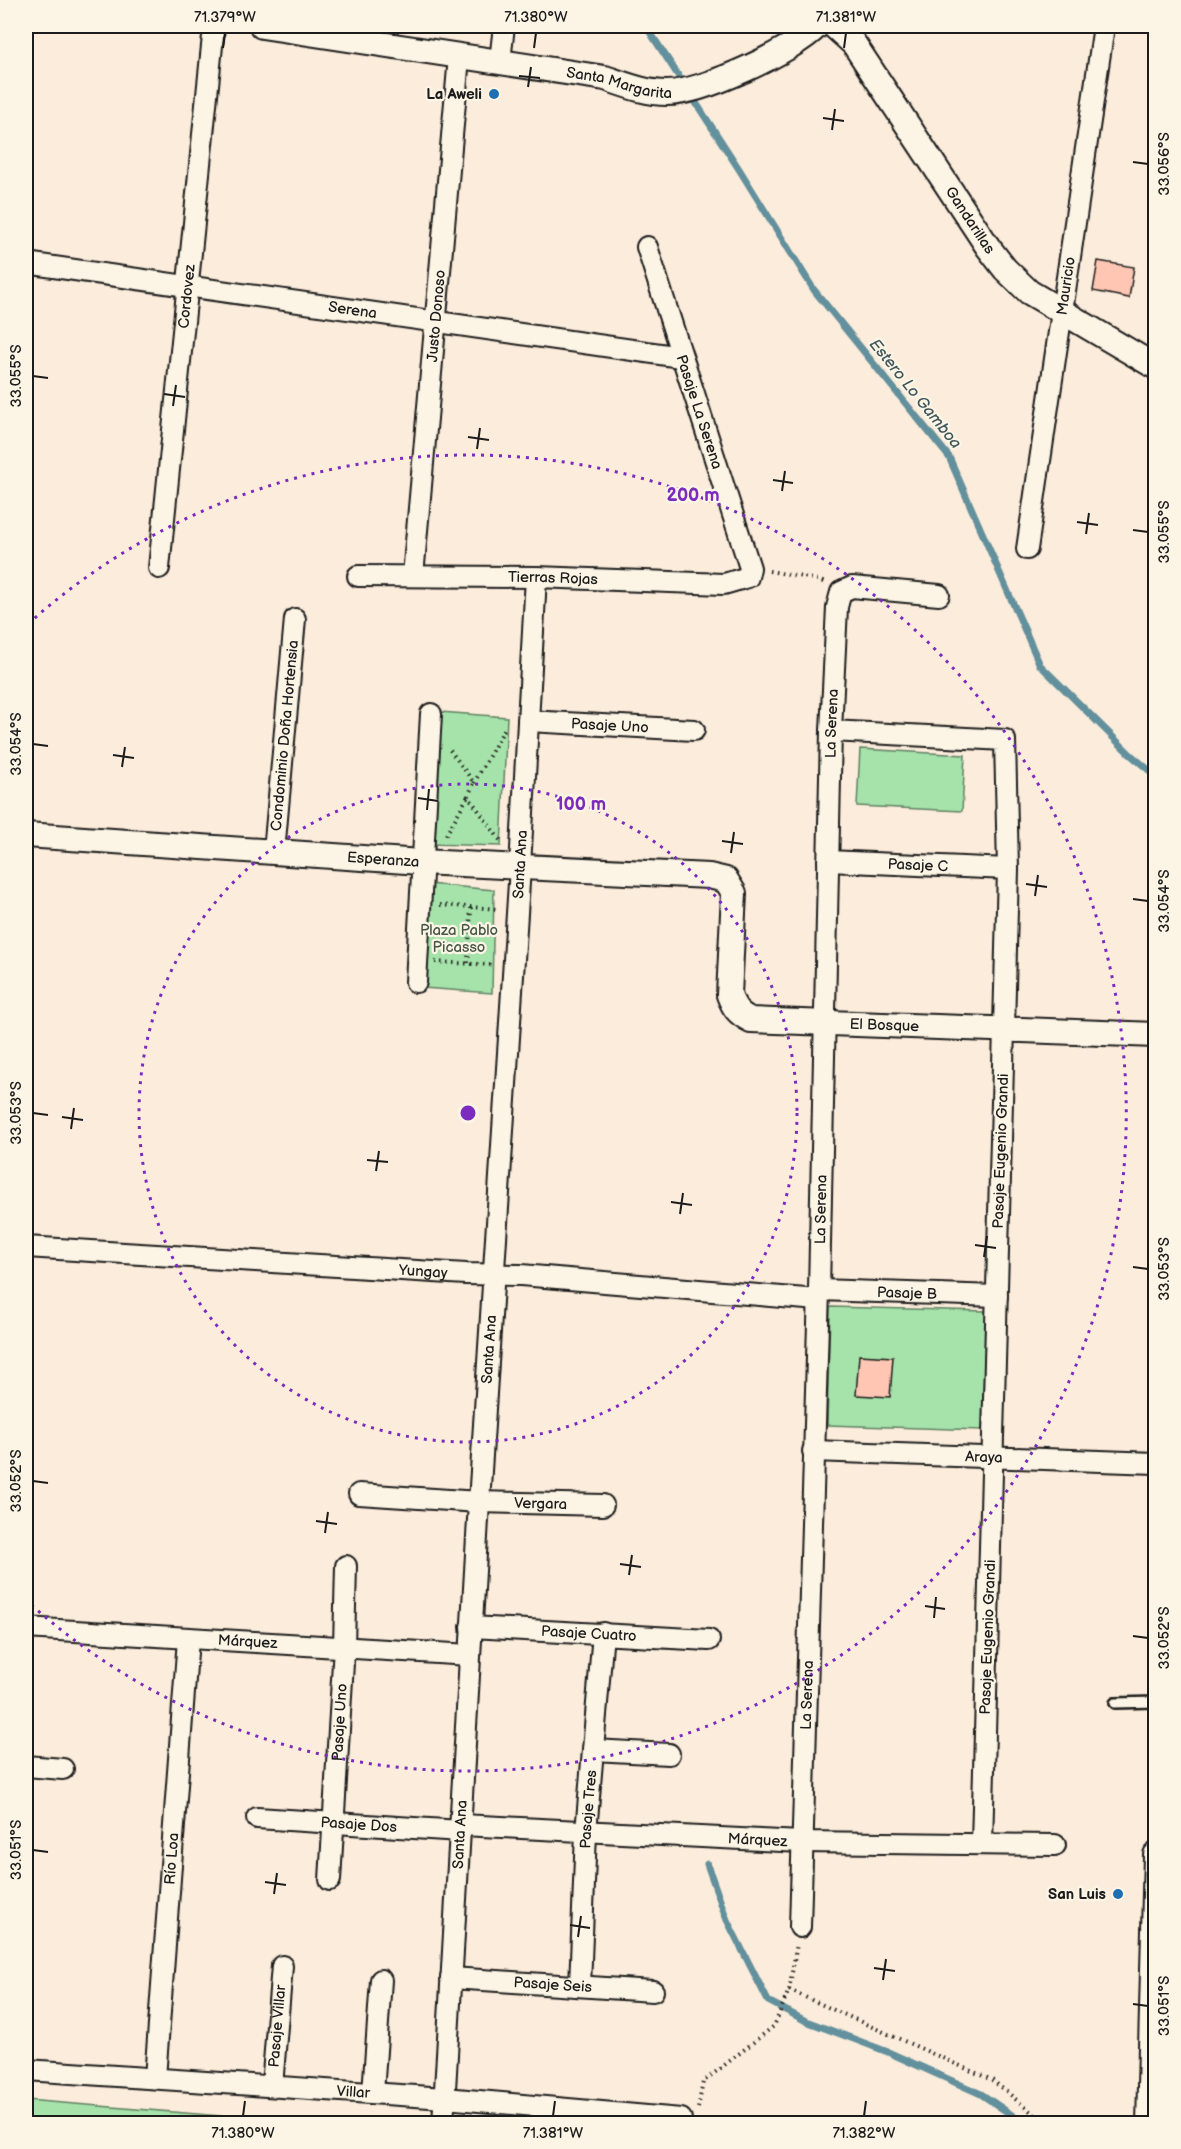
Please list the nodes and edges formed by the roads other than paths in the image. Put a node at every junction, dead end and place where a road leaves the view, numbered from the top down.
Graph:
1 (214, 26) edge
2 (262, 26) edge
3 (504, 26) edge
4 (817, 26) edge
5 (834, 26) edge
6 (1104, 26) edge
7 (459, 57) junction
8 (500, 61) junction
9 (647, 248) dead end
10 (26, 262) edge
11 (187, 285) junction
12 (1061, 312) junction
13 (436, 322) junction
14 (681, 357) junction
15 (1155, 367) edge
16 (1027, 549) dead end
17 (159, 568) dead end
18 (749, 572) joint
19 (358, 576) dead end
20 (413, 576) junction
21 (537, 577) junction
22 (939, 595) dead end
23 (295, 619) dead end
24 (431, 720) road end
25 (528, 720) junction
26 (694, 730) dead end
27 (831, 731) junction
28 (26, 835) edge
29 (274, 852) junction
30 (828, 861) junction
31 (421, 862) junction
32 (520, 867) junction
33 (1008, 869) junction
34 (734, 893) joint
35 (416, 982) dead end
36 (826, 1024) junction
37 (1004, 1028) junction
38 (1155, 1035) edge
39 (26, 1247) edge
40 (494, 1274) junction
41 (818, 1295) junction
42 (997, 1296) junction
43 (813, 1451) junction
44 (994, 1456) junction
45 (1155, 1463) edge
46 (359, 1494) dead end
47 (479, 1503) junction
48 (603, 1505) dead end
49 (346, 1566) dead end
50 (26, 1628) edge
51 (471, 1628) junction
52 (603, 1634) junction
53 (188, 1639) junction
54 (709, 1640) dead end
55 (344, 1646) junction
56 (470, 1655) junction
57 (1155, 1702) edge
58 (1115, 1703) dead end
59 (593, 1750) junction
60 (669, 1754) dead end
61 (26, 1766) edge
62 (63, 1769) dead end
63 (257, 1818) dead end
64 (334, 1824) junction
65 (461, 1828) junction
66 (586, 1832) junction
67 (802, 1842) junction
68 (982, 1844) junction
69 (1055, 1845) dead end
70 (1155, 1870) edge
71 (330, 1880) dead end
72 (800, 1927) road end
73 (282, 1966) dead end
74 (451, 1978) junction
75 (381, 1980) dead end
76 (580, 1986) junction
77 (653, 1991) dead end
78 (26, 2070) edge
79 (154, 2078) junction
80 (272, 2086) junction
81 (373, 2093) junction
82 (445, 2098) junction
83 (689, 2115) road end
84 (443, 2124) edge
85 (1149, 2124) edge

1 - 11 street, Cordovez
2 - 7 street, Santa Margarita
3 - 8 street
4 - 8 street, Santa Margarita
5 - 12 street, Gandarillas
6 - 12 street, Mauricio
7 - 8 street, Santa Margarita
7 - 13 street, Justo Donoso
9 - 14 street, Pasaje La Serena
10 - 11 street, Serena
11 - 13 street, Serena
11 - 17 street, Cordovez
12 - 15 street, Gandarillas
12 - 16 street, Mauricio
13 - 14 street, Serena
13 - 20 street, Justo Donoso
14 - 18 street, Pasaje La Serena
18 - 21 street, Tierras Rojas
19 - 20 street, Tierras Rojas
20 - 21 street, Tierras Rojas
21 - 25 street, Santa Ana
22 - 27 street, La Serena
23 - 29 street, Condominio Doña Hortensia
24 - 31 street
25 - 26 street, Pasaje Uno
25 - 32 street, Santa Ana
27 - 30 street, La Serena
27 - 33 street, Pasaje Eugenio Grandi
28 - 29 street, Esperanza
29 - 31 street, Esperanza
30 - 33 street, Pasaje C
30 - 36 street, La Serena
31 - 32 street, Esperanza
31 - 35 street
32 - 34 street, Esperanza
32 - 40 street, Santa Ana
33 - 37 street, Pasaje Eugenio Grandi
34 - 36 street, El Bosque
36 - 37 street, El Bosque
36 - 41 street, La Serena
37 - 38 street, El Bosque
37 - 42 street, Pasaje Eugenio Grandi
39 - 40 street, Yungay
40 - 41 street, Yungay
40 - 47 street, Santa Ana
41 - 42 street, Pasaje B
41 - 43 street, La Serena
42 - 44 street, Pasaje Eugenio Grandi
43 - 44 street, Araya
43 - 67 street, La Serena
44 - 45 street, Araya
44 - 68 street, Pasaje Eugenio Grandi
46 - 47 street, Vergara
47 - 48 street, Vergara
47 - 51 street, Santa Ana
49 - 55 street, Pasaje Uno
50 - 53 street, Márquez
51 - 52 street, Pasaje Cuatro
51 - 56 street, Santa Ana
52 - 54 street, Pasaje Cuatro
52 - 59 street, Pasaje Tres
53 - 55 street, Márquez
53 - 79 street, Río Loa
55 - 56 street, Márquez
55 - 64 street, Pasaje Uno
56 - 65 street, Santa Ana
57 - 58 lane
59 - 60 street
59 - 66 street, Pasaje Tres
61 - 62 street
63 - 64 street, Pasaje Dos
64 - 65 street, Pasaje Dos
64 - 71 street, Pasaje Uno
65 - 66 street, Márquez
65 - 74 street, Santa Ana
66 - 67 street, Márquez
66 - 76 street, Pasaje Tres
67 - 68 street, Márquez
67 - 72 street, La Serena
68 - 69 street, Márquez
70 - 85 street
73 - 80 street, Pasaje Villar
74 - 76 street, Pasaje Seis
74 - 82 street, Santa Ana
75 - 81 street
76 - 77 street, Pasaje Seis
78 - 79 street, Villar
79 - 80 street, Villar
80 - 81 street, Villar
81 - 82 street, Villar
82 - 83 street, Villar
82 - 84 street, Santa Ana

